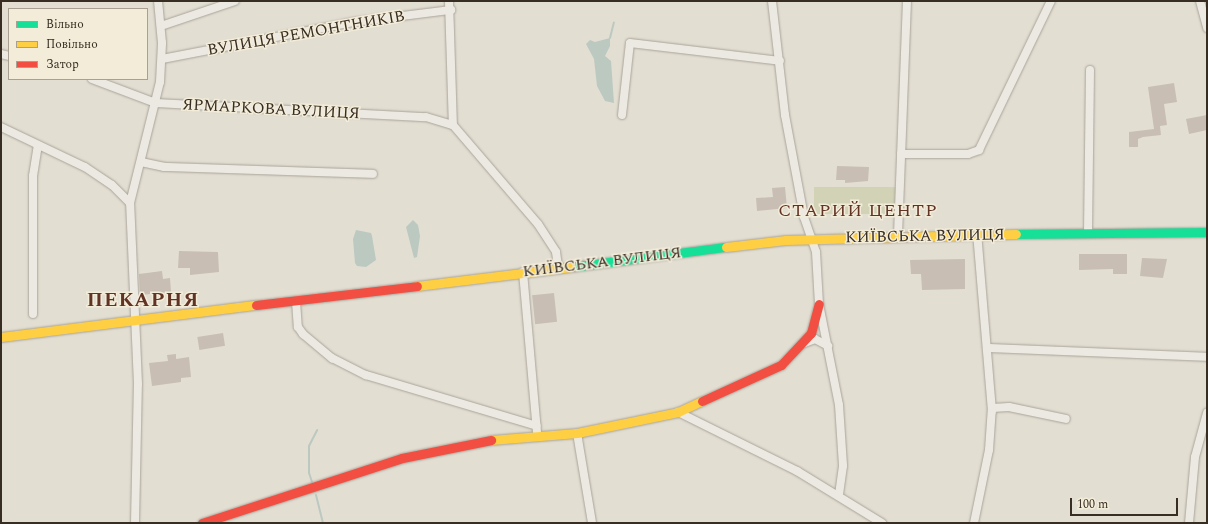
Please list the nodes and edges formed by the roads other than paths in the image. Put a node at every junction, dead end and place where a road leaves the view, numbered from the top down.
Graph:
1 (158, 1) edge
2 (235, 1) edge
3 (449, 1) edge
4 (772, 1) edge
5 (907, 1) edge
6 (1051, 1) edge
7 (1200, 1) edge
8 (451, 10) junction
9 (161, 26) junction
10 (1207, 28) edge
11 (162, 59) junction
12 (780, 61) junction
13 (1090, 70) dead end
14 (95, 80) edge
15 (156, 103) junction
16 (622, 115) dead end
17 (453, 125) junction
18 (1, 127) edge
19 (38, 145) junction
20 (901, 154) junction
21 (141, 162) junction
22 (373, 174) dead end
23 (130, 203) junction
24 (1207, 232) edge
25 (977, 234) junction
26 (1088, 234) junction
27 (898, 235) junction
28 (811, 238) junction
29 (558, 267) junction
30 (523, 272) junction
31 (296, 301) junction
32 (819, 304) junction
33 (33, 314) dead end
34 (136, 322) junction
35 (1, 337) edge
36 (800, 344) junction
37 (828, 347) junction
38 (987, 348) junction
39 (1207, 357) edge
40 (992, 408) junction
41 (678, 412) junction
42 (1207, 413) edge
43 (1066, 419) dead end
44 (537, 426) junction
45 (577, 432) junction
46 (537, 436) junction
47 (839, 496) junction
48 (135, 523) edge
49 (202, 523) edge
50 (592, 523) edge
51 (882, 523) edge
52 (974, 523) edge
53 (1190, 523) edge

1 - 9 street
2 - 9 street
3 - 8 street
4 - 12 street
5 - 20 street
6 - 20 street
7 - 10 street
8 - 11 street, ВУЛИЦЯ РЕМОНТНИКІВ
8 - 17 street
9 - 11 street
11 - 15 street
12 - 16 street
12 - 28 street
13 - 26 street
14 - 15 street, ЯРМАРКОВА ВУЛИЦЯ
15 - 17 street, ЯРМАРКОВА ВУЛИЦЯ
15 - 21 street
17 - 29 street
18 - 19 street
19 - 23 street
19 - 33 street
20 - 27 street
21 - 22 street
21 - 23 street
23 - 34 street
24 - 26 main road, КИЇВСЬКА ВУЛИЦЯ
25 - 26 main road, КИЇВСЬКА ВУЛИЦЯ
25 - 27 main road, КИЇВСЬКА ВУЛИЦЯ
25 - 38 street
27 - 28 main road, КИЇВСЬКА ВУЛИЦЯ
28 - 29 main road, КИЇВСЬКА ВУЛИЦЯ
28 - 32 street
29 - 30 main road, КИЇВСЬКА ВУЛИЦЯ
30 - 31 main road, КИЇВСЬКА ВУЛИЦЯ
30 - 44 street
31 - 34 main road, КИЇВСЬКА ВУЛИЦЯ
31 - 44 street
32 - 36 main road
32 - 37 street
34 - 35 main road, КИЇВСЬКА ВУЛИЦЯ
34 - 48 street
36 - 37 street
36 - 41 main road
37 - 47 street
38 - 39 street
38 - 40 street
40 - 43 street
40 - 52 street
41 - 45 main road
41 - 47 street
42 - 53 street
44 - 46 street
45 - 46 main road
45 - 50 street
46 - 49 main road
47 - 51 street

